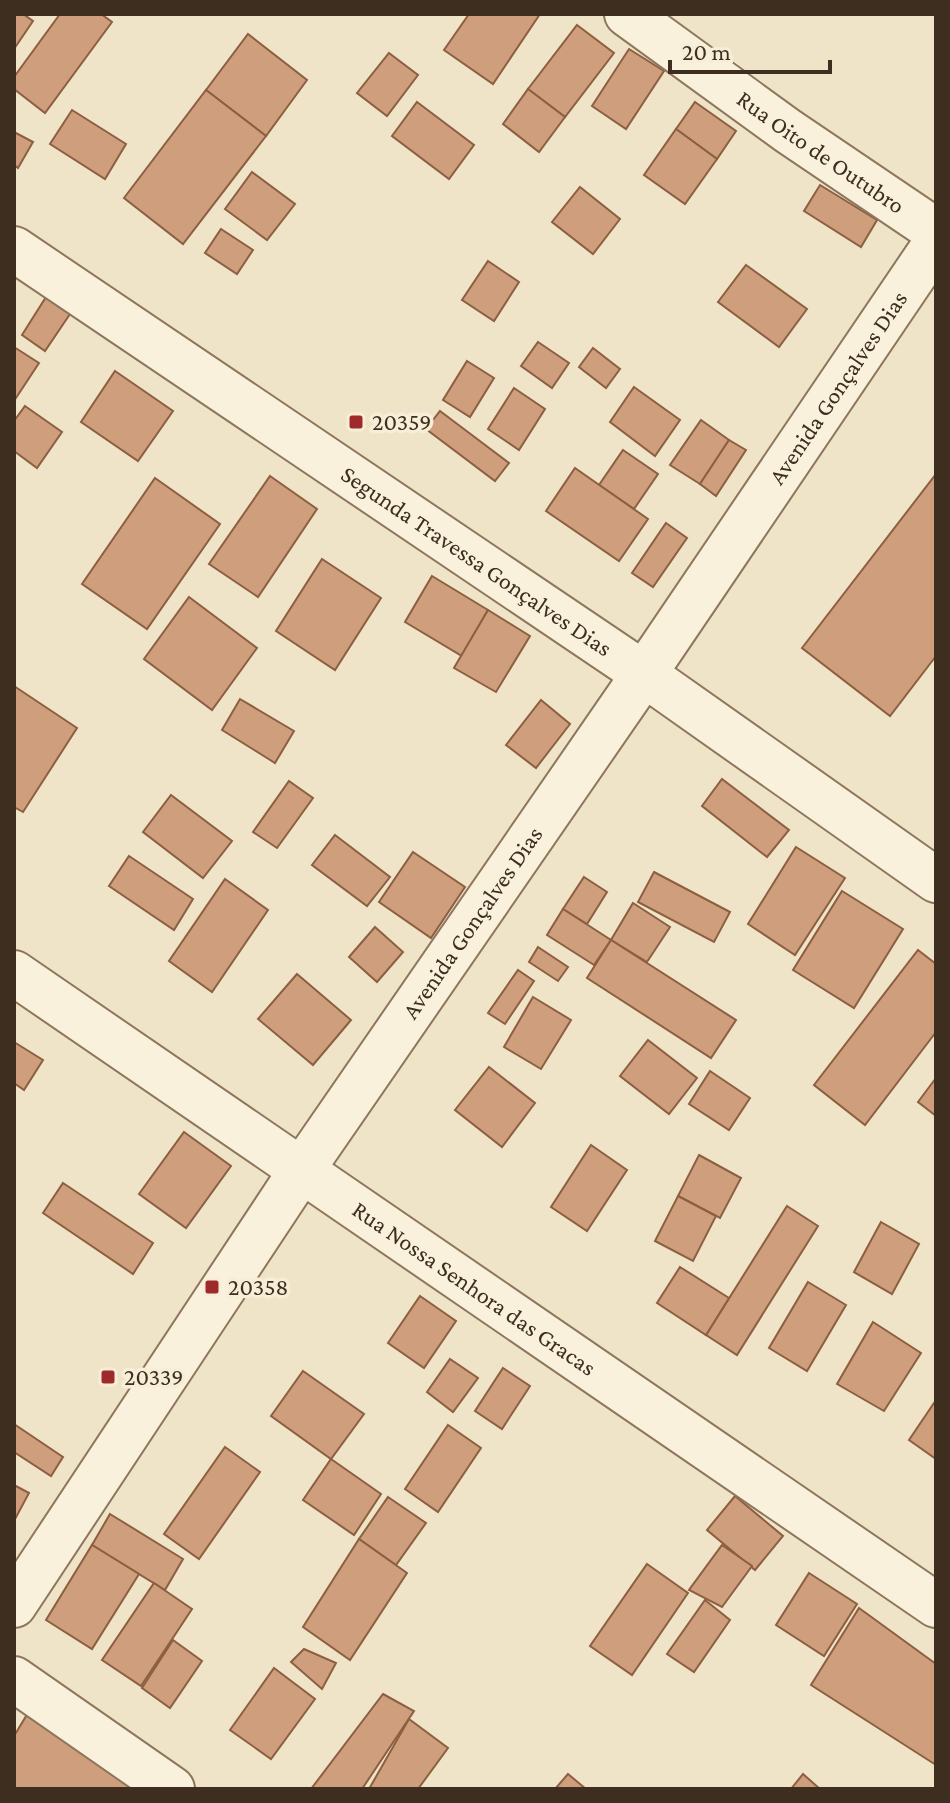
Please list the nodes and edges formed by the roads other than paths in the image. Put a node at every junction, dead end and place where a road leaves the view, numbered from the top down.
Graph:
1 (627, 14) edge
2 (936, 231) edge
3 (936, 243) edge
4 (14, 249) edge
5 (644, 674) junction
6 (936, 880) edge
7 (14, 973) edge
8 (301, 1171) junction
9 (14, 1605) edge
10 (936, 1605) edge
11 (14, 1679) edge
12 (172, 1789) edge

1 - 2 street, Rua Oito de Outubro
3 - 5 street, Avenida Gonçalves Dias
4 - 5 street, Segunda Travessa Gonçalves Dias
5 - 6 street, Segunda Travessa Gonçalves Dias
5 - 8 street, Avenida Gonçalves Dias
7 - 8 street, Rua Nossa Senhora das Gracas
8 - 9 street, Avenida Gonçalves Dias
8 - 10 street, Rua Nossa Senhora das Gracas
11 - 12 street

